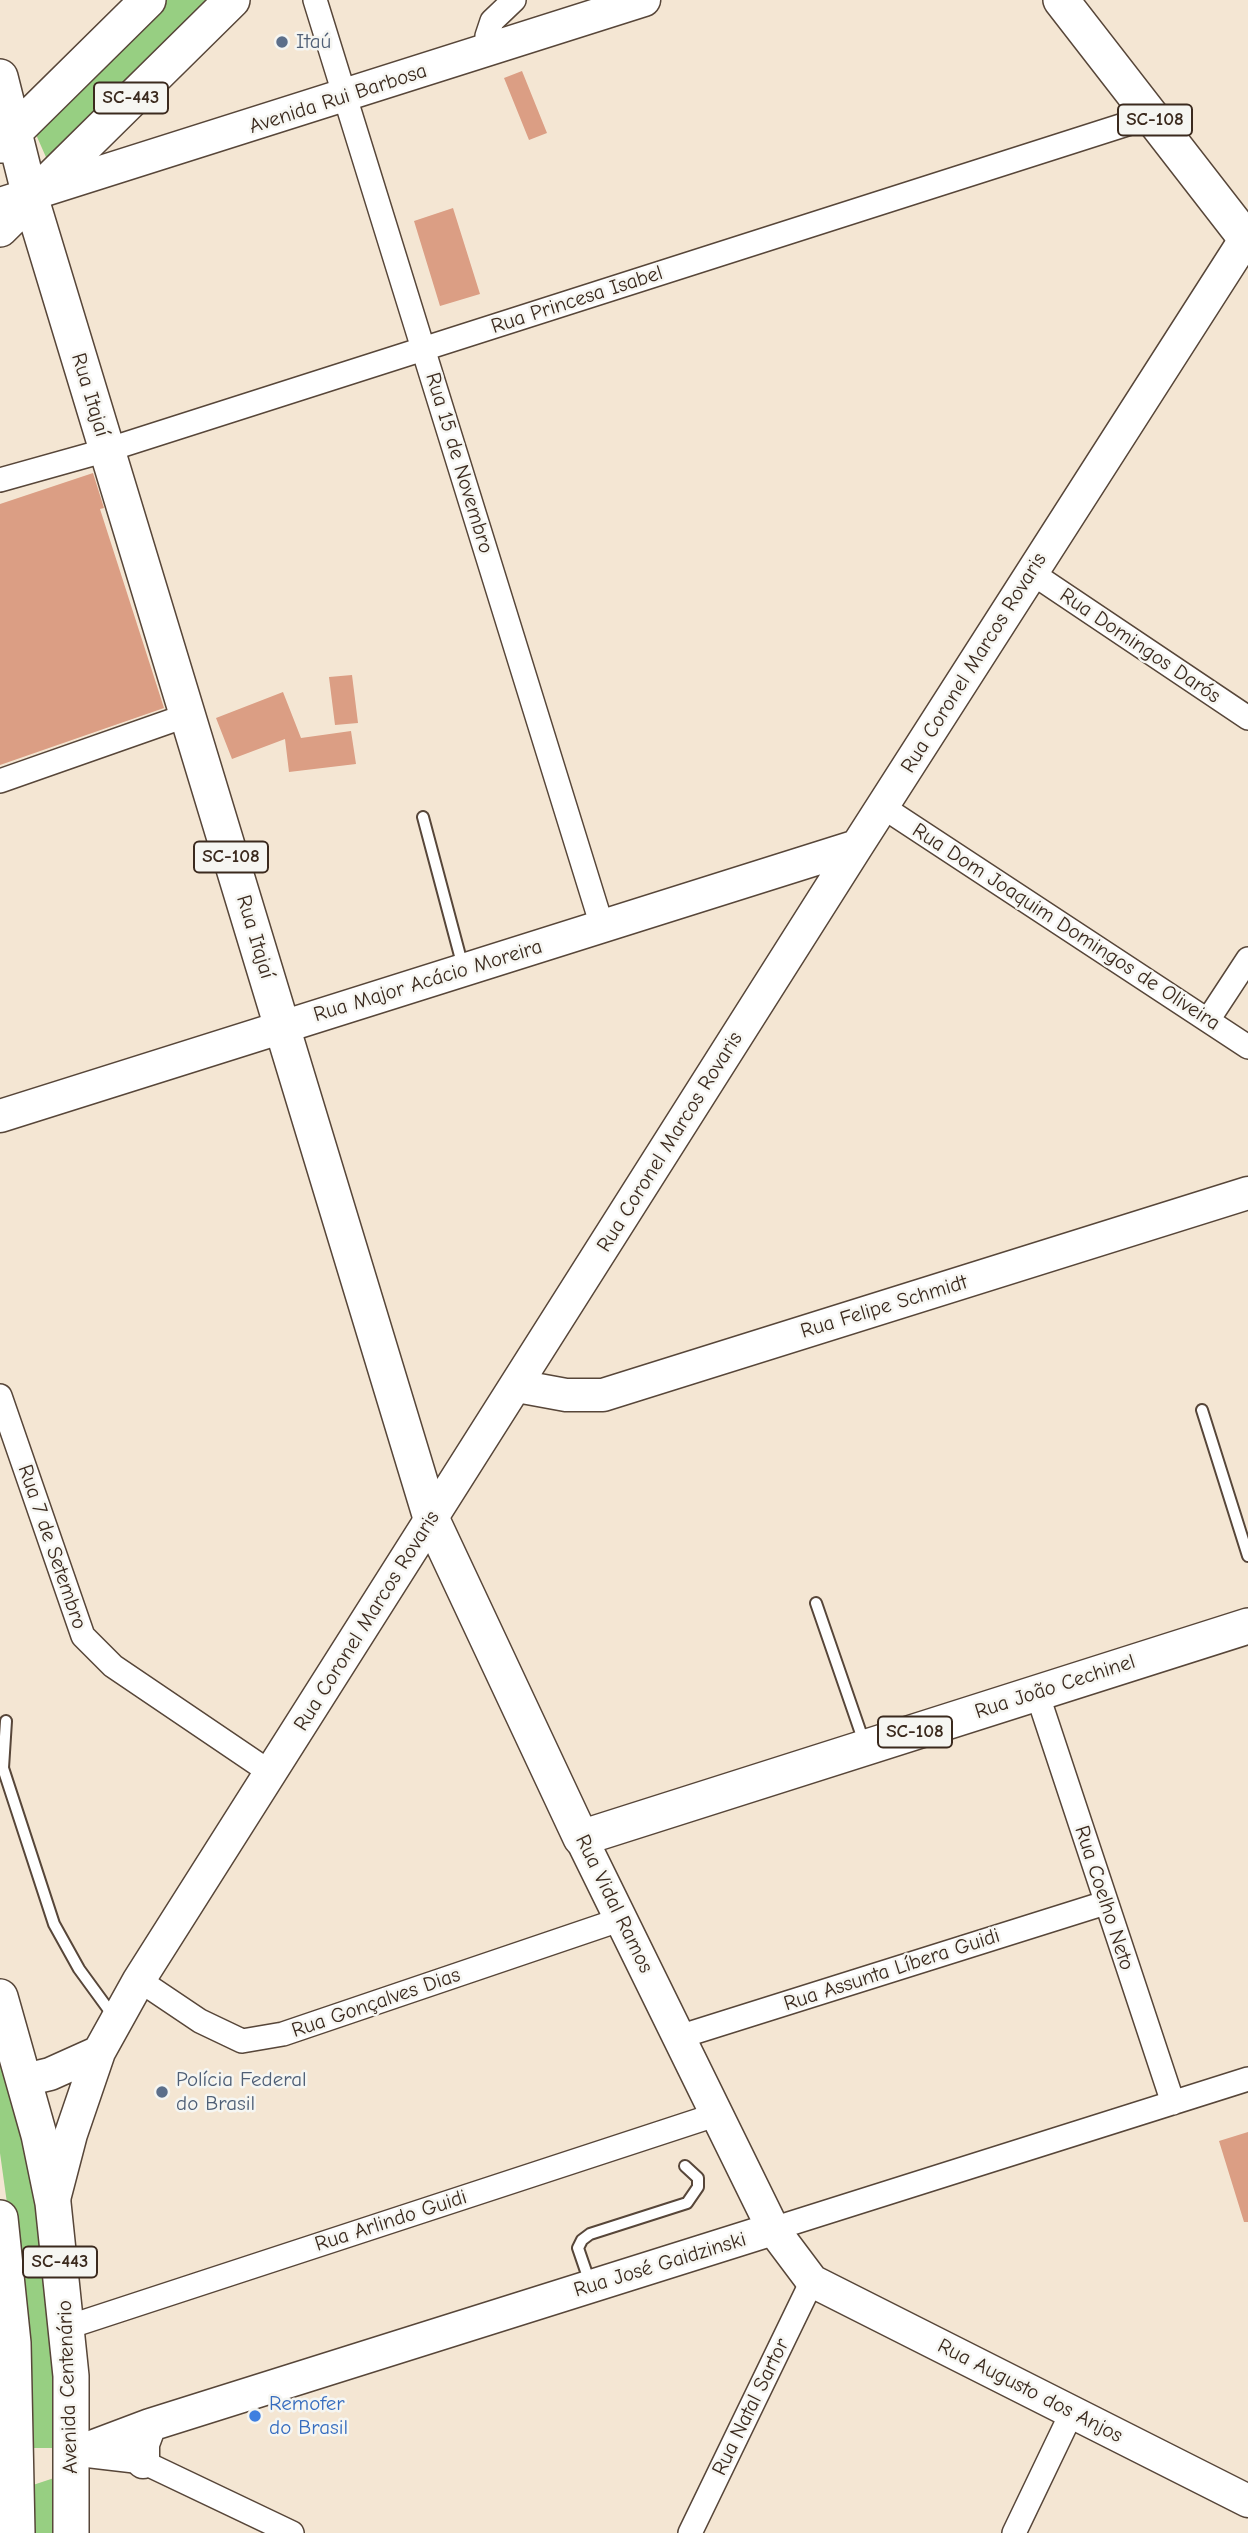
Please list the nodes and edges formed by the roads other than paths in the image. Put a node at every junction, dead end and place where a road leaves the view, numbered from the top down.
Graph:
1 (148, 0) edge
2 (232, 0) edge
3 (315, 0) edge
4 (514, 0) edge
5 (645, 0) edge
6 (1061, 0) edge
7 (491, 49) junction
8 (0, 77) edge
9 (345, 97) junction
10 (1152, 116) junction
11 (8, 138) edge
12 (15, 200) edge
13 (0, 229) edge
14 (1247, 238) edge
15 (423, 349) junction
16 (107, 450) junction
17 (0, 480) edge
18 (1032, 573) junction
19 (188, 715) junction
20 (1248, 718) edge
21 (0, 781) edge
22 (883, 807) junction
23 (423, 817) dead end
24 (857, 846) junction
25 (602, 926) junction
26 (1248, 959) edge
27 (464, 970) junction
28 (1208, 1020) junction
29 (282, 1027) junction
30 (1248, 1047) edge
31 (0, 1116) edge
32 (1248, 1193) edge
33 (517, 1386) junction
34 (0, 1395) edge
35 (1202, 1410) dead end
36 (431, 1518) junction
37 (1248, 1556) edge
38 (816, 1603) dead end
39 (1248, 1626) edge
40 (1037, 1693) junction
41 (6, 1721) dead end
42 (865, 1747) junction
43 (271, 1773) junction
44 (581, 1838) junction
45 (1105, 1903) junction
46 (622, 1919) junction
47 (139, 1980) junction
48 (0, 1997) edge
49 (117, 2020) junction
50 (679, 2038) junction
51 (99, 2052) junction
52 (1248, 2079) edge
53 (24, 2080) junction
54 (1173, 2102) junction
55 (715, 2116) junction
56 (685, 2166) dead end
57 (53, 2203) junction
58 (0, 2218) edge
59 (773, 2229) junction
60 (812, 2281) junction
61 (592, 2286) junction
62 (68, 2327) junction
63 (7, 2345) edge
64 (1072, 2412) junction
65 (150, 2425) junction
66 (73, 2454) junction
67 (143, 2462) junction
68 (18, 2471) junction
69 (1248, 2501) edge
70 (17, 2533) edge
71 (71, 2533) edge
72 (292, 2533) edge
73 (690, 2533) edge
74 (1014, 2533) edge

1 - 11 main road
2 - 12 main road, SC-443
3 - 9 street, Rua 15 de Novembro
4 - 7 street
5 - 7 street, Avenida Rui Barbosa
6 - 10 main road, SC-108
7 - 9 street, Avenida Rui Barbosa
8 - 11 main road, Rua Itajaí
9 - 12 street, Avenida Rui Barbosa
9 - 15 street, Rua 15 de Novembro
10 - 14 main road, SC-108
10 - 15 street, Rua Princesa Isabel
11 - 12 main road, Rua Itajaí
12 - 13 main road, SC-443
12 - 16 main road, Rua Itajaí / SC-108
14 - 18 street, Rua Coronel Marcos Rovaris
15 - 16 street, Rua Princesa Isabel
15 - 25 street, Rua 15 de Novembro
16 - 17 street, Rua Princesa Isabel
16 - 19 main road, Rua Itajaí / SC-108
18 - 20 street, Rua Domingos Darós
18 - 22 street, Rua Coronel Marcos Rovaris
19 - 21 street
19 - 29 main road, Rua Itajaí / SC-108
22 - 24 street, Rua Coronel Marcos Rovaris
22 - 28 street, Rua Dom Joaquim Domingos de Oliveira
23 - 27 lane
24 - 25 street, Rua Major Acácio Moreira
24 - 33 street, Rua Coronel Marcos Rovaris
25 - 27 street, Rua Major Acácio Moreira
26 - 28 street
27 - 29 street, Rua Major Acácio Moreira
28 - 30 street, Rua Dom Joaquim Domingos de Oliveira
29 - 31 street, Rua Major Acácio Moreira
29 - 36 main road, Rua Itajaí / SC-108
32 - 33 street, Rua Felipe Schmidt
33 - 36 street, Rua Coronel Marcos Rovaris
34 - 43 street, Rua 7 de Setembro
35 - 37 lane
36 - 43 street, Rua Coronel Marcos Rovaris
36 - 44 main road, Rua Vidal Ramos / SC-108
38 - 42 lane
39 - 40 main road, Rua João Cechinel / SC-108
40 - 42 main road, Rua João Cechinel / SC-108
40 - 45 street, Rua Coelho Neto
41 - 49 lane
42 - 44 main road, Rua João Cechinel / SC-108
43 - 47 street, Rua Coronel Marcos Rovaris
44 - 46 street, Rua Vidal Ramos
45 - 50 street, Rua Assunta Líbera Guidi
45 - 54 street, Rua Coelho Neto
46 - 47 street, Rua Gonçalves Dias
46 - 50 street, Rua Vidal Ramos
47 - 49 street, Rua Coronel Marcos Rovaris
48 - 53 main road, Avenida Centenário / SC-443
49 - 51 street, Rua Coronel Marcos Rovaris
50 - 55 street, Rua Vidal Ramos
51 - 53 street
51 - 57 street, Rua Coronel Marcos Rovaris
52 - 54 street, Rua José Gaidzinski
53 - 57 main road, Avenida Centenário / SC-443
54 - 59 street, Rua José Gaidzinski
55 - 59 street, Rua Vidal Ramos
55 - 62 street, Rua Arlindo Guidi
56 - 61 lane
57 - 62 main road, Avenida Centenário / SC-443
58 - 63 main road
59 - 60 street, Rua Vidal Ramos
59 - 61 street, Rua José Gaidzinski
60 - 64 street, Rua Augusto dos Anjos
60 - 73 street, Rua Natal Sartor
61 - 65 street, Rua José Gaidzinski
62 - 66 main road, Avenida Centenário / SC-443
63 - 68 main road
64 - 69 street, Rua Augusto dos Anjos
64 - 74 street
65 - 66 street, Rua José Gaidzinski
65 - 67 street
66 - 67 street
66 - 68 main road
66 - 71 main road, Avenida Centenário / SC-443
67 - 72 street
68 - 70 main road

